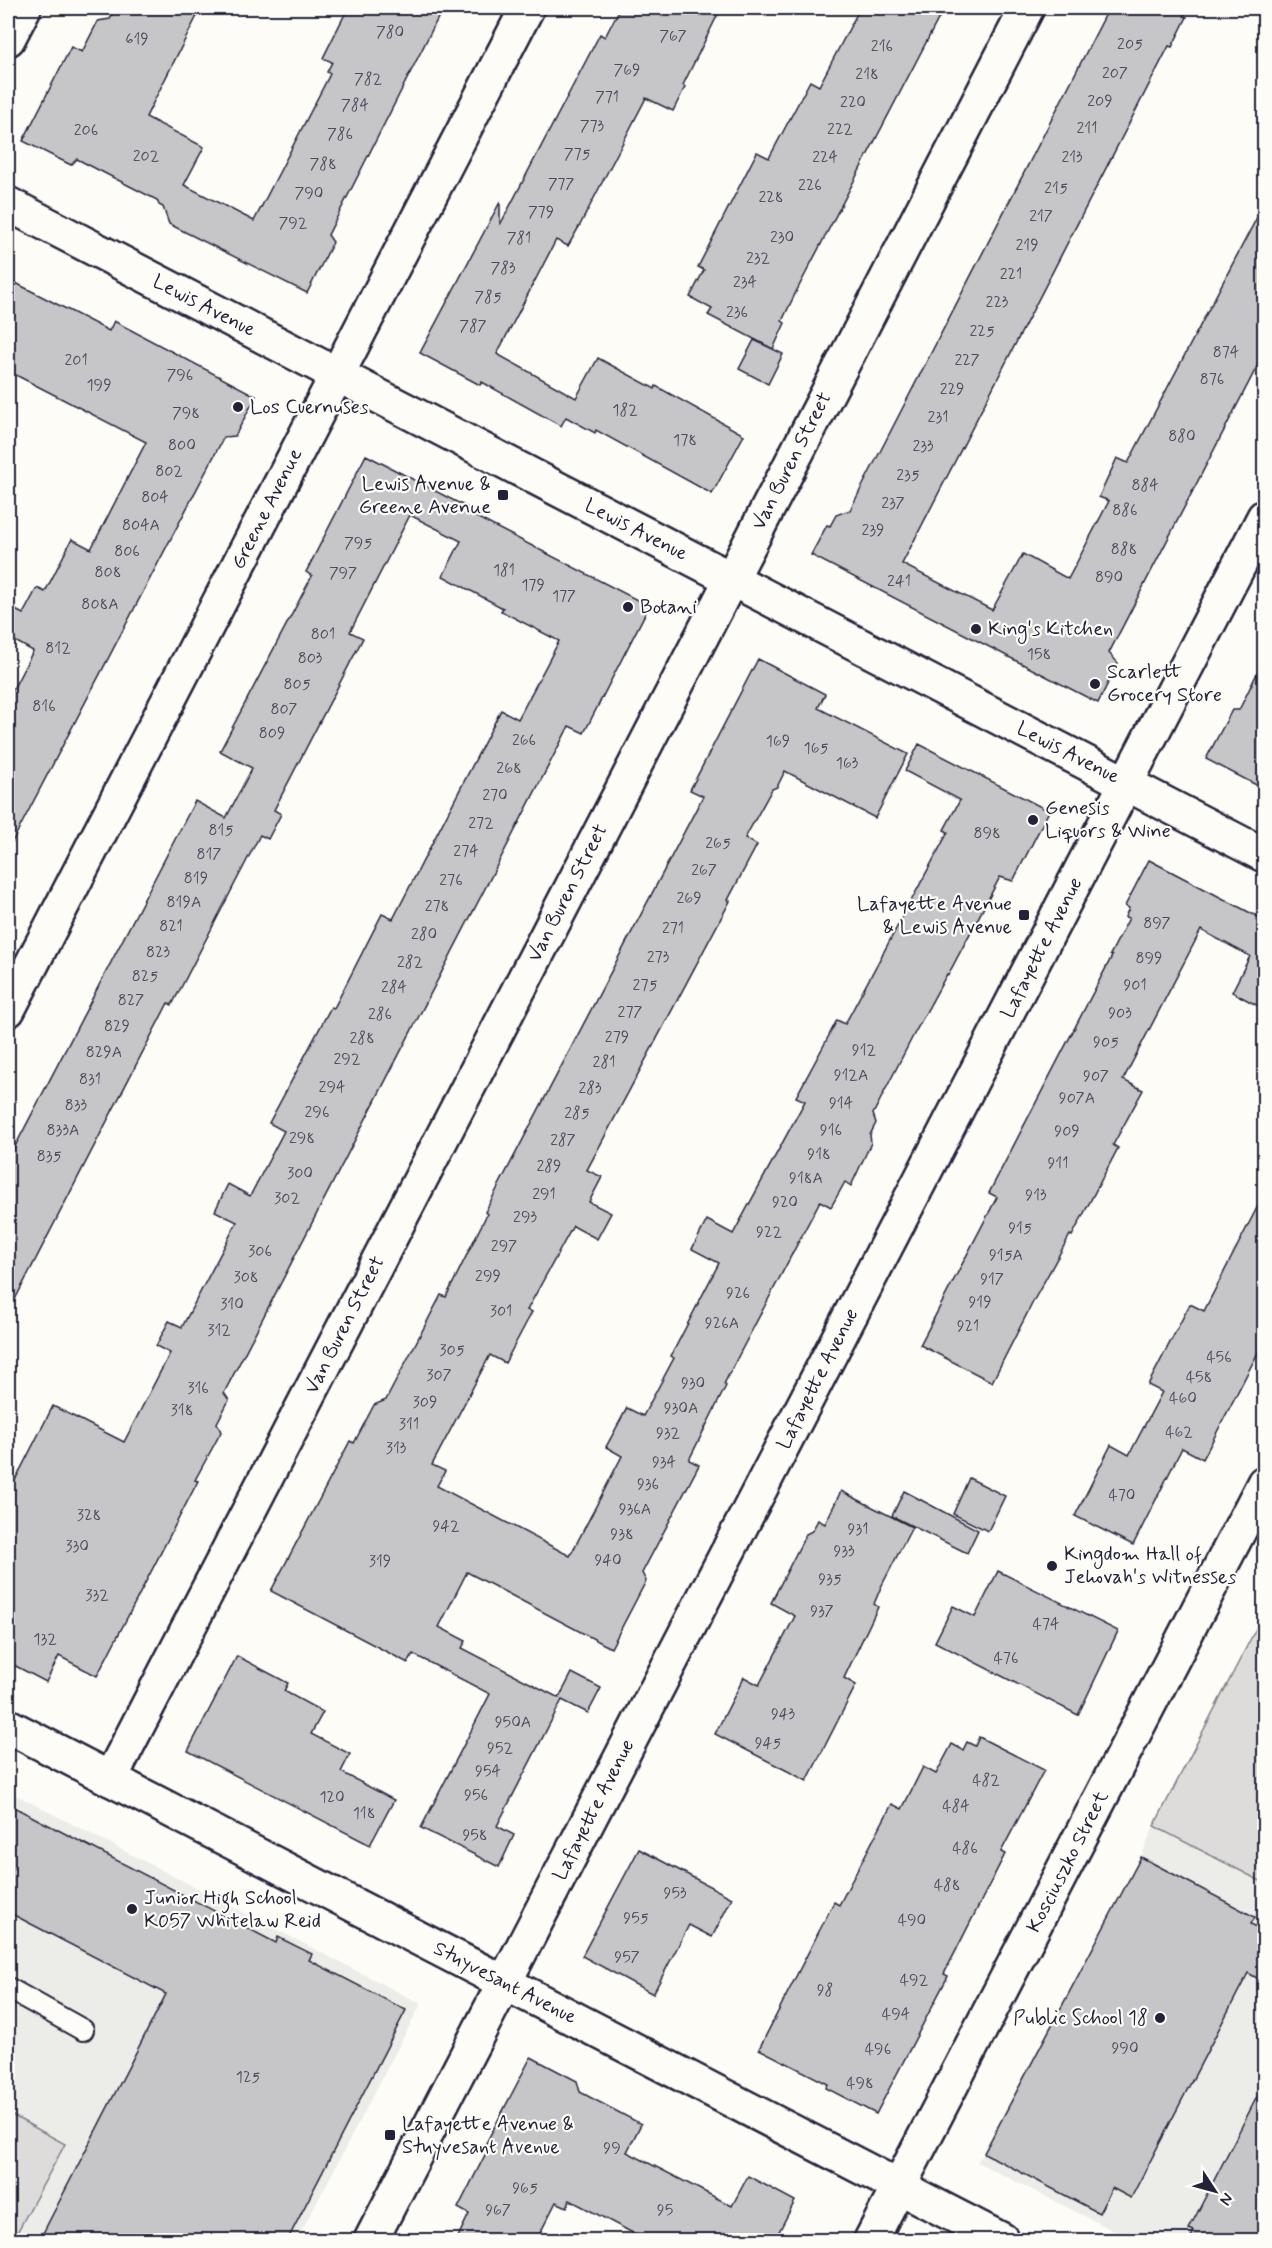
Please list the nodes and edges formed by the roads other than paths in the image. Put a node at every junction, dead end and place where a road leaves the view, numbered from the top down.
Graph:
1 (24, 8) edge
2 (527, 8) edge
3 (1027, 8) edge
4 (8, 39) edge
5 (8, 204) edge
6 (337, 374) junction
7 (1264, 517) edge
8 (731, 579) junction
9 (1127, 783) junction
10 (1264, 855) edge
11 (8, 1010) edge
12 (1264, 1483) edge
13 (8, 1726) edge
14 (110, 1779) junction
15 (505, 1983) junction
16 (8, 1988) edge
17 (83, 2030) dead end
18 (899, 2187) junction
19 (371, 2241) edge
20 (872, 2241) edge
21 (1002, 2241) edge

1 - 4 street
2 - 6 street, Greene Avenue
3 - 8 street, Van Buren Street
5 - 6 street, Lewis Avenue
6 - 8 street, Lewis Avenue
6 - 11 street, Greene Avenue
7 - 9 street, Lafayette Avenue
8 - 9 street, Lewis Avenue
8 - 14 street, Van Buren Street
9 - 10 street, Lewis Avenue
9 - 15 street, Lafayette Avenue
12 - 18 street, Kosciuszko Street
13 - 14 street, Stuyvesant Avenue
14 - 15 street, Stuyvesant Avenue
15 - 18 street, Stuyvesant Avenue
15 - 19 street, Lafayette Avenue
16 - 17 lane
18 - 20 street, Kosciuszko Street
18 - 21 street, Stuyvesant Avenue

